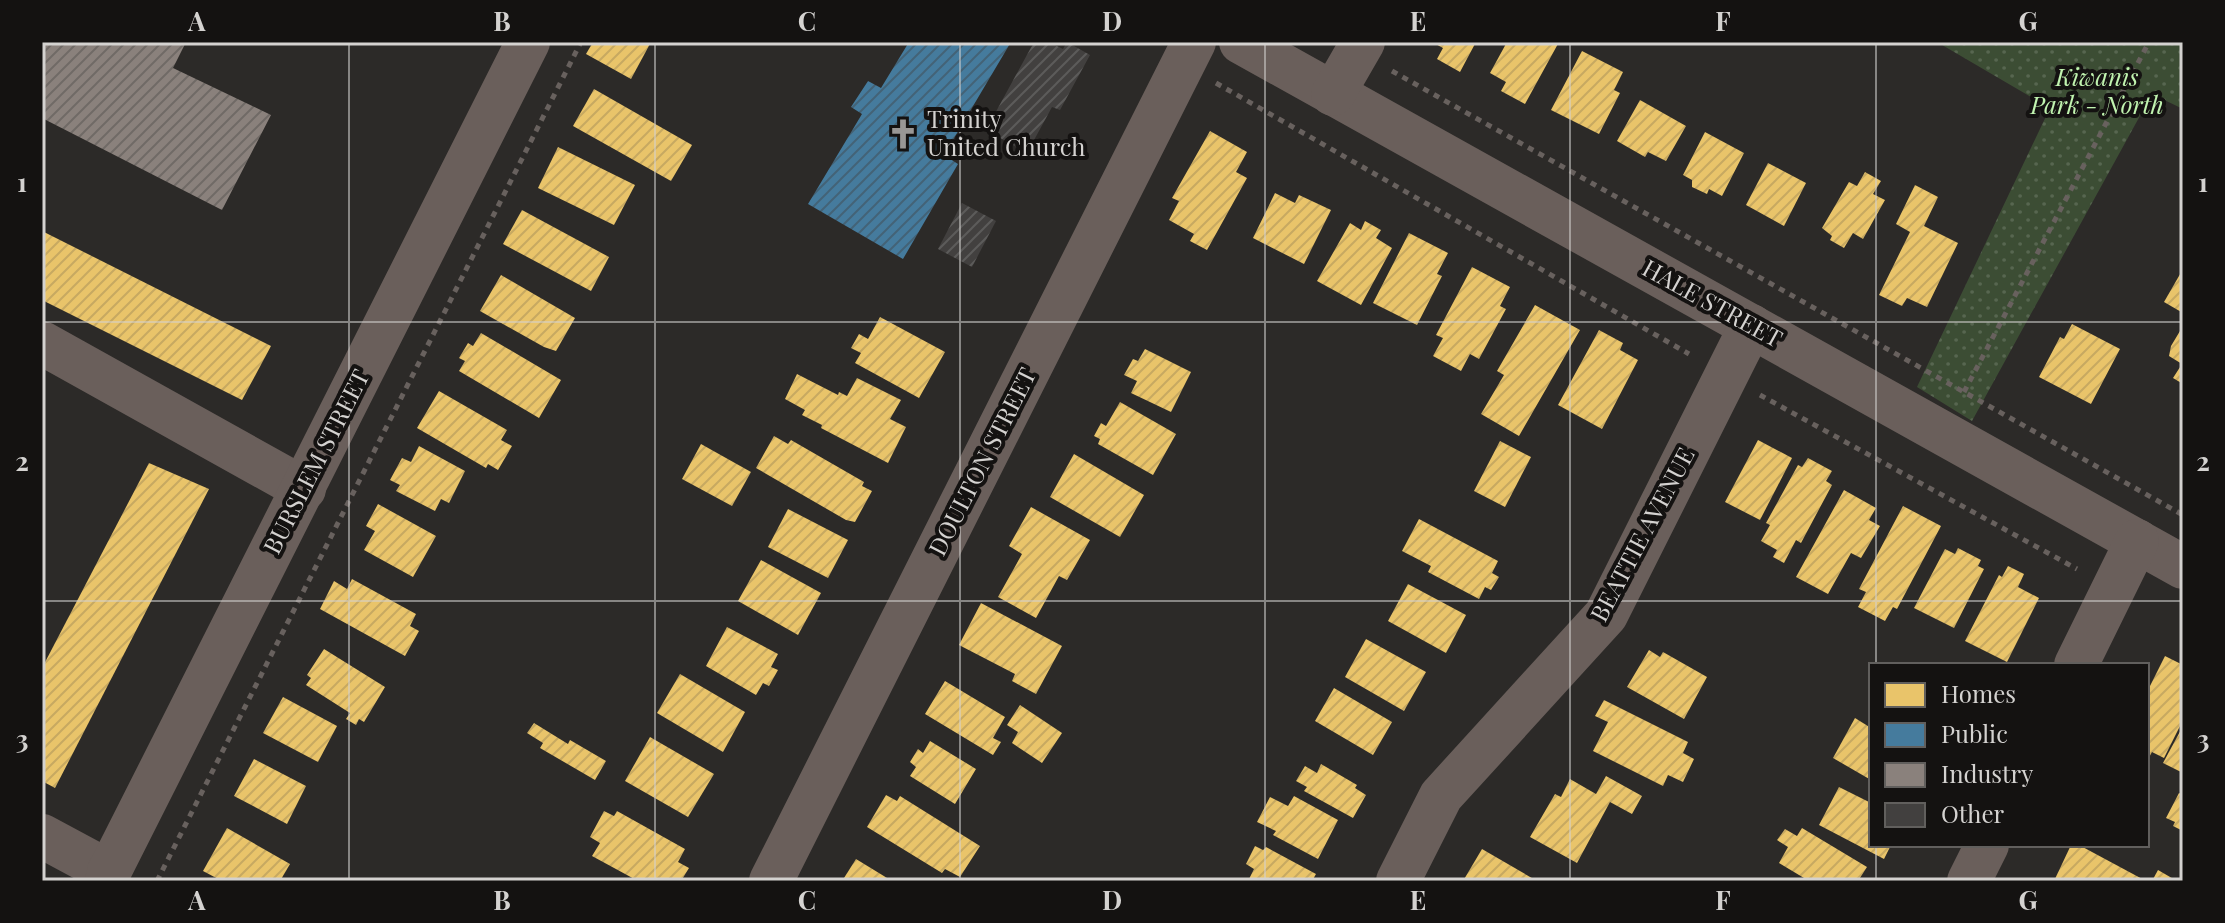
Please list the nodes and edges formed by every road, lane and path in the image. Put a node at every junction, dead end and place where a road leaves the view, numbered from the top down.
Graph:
1 (528, 42) edge
2 (581, 42) edge
3 (1194, 42) edge
4 (1241, 42) edge
5 (2149, 42) edge
6 (1360, 48) edge
7 (1333, 94) junction
8 (1209, 96) dead end
9 (1751, 326) junction
10 (42, 343) edge
11 (1682, 367) dead end
12 (1755, 392) dead end
13 (1964, 392) junction
14 (304, 489) junction
15 (2183, 515) edge
16 (2137, 541) junction
17 (2183, 567) edge
18 (2080, 571) dead end
19 (2077, 663) edge
20 (42, 836) edge
21 (1986, 847) edge
22 (108, 877) edge
23 (157, 881) edge
24 (771, 881) edge
25 (1398, 881) edge
26 (1969, 881) edge

1 - 14 street, BURSLEM STREET
2 - 23 path
3 - 24 street, DOULTON STREET
4 - 7 street, HALE STREET
5 - 13 path
6 - 7 street
6 - 13 path
7 - 9 street, HALE STREET
8 - 11 path
9 - 16 street, HALE STREET
9 - 25 street, BEATTIE AVENUE
10 - 14 street
12 - 18 path
13 - 15 path
14 - 22 street, BURSLEM STREET
16 - 17 street, HALE STREET
16 - 19 street
20 - 22 street
21 - 26 street

